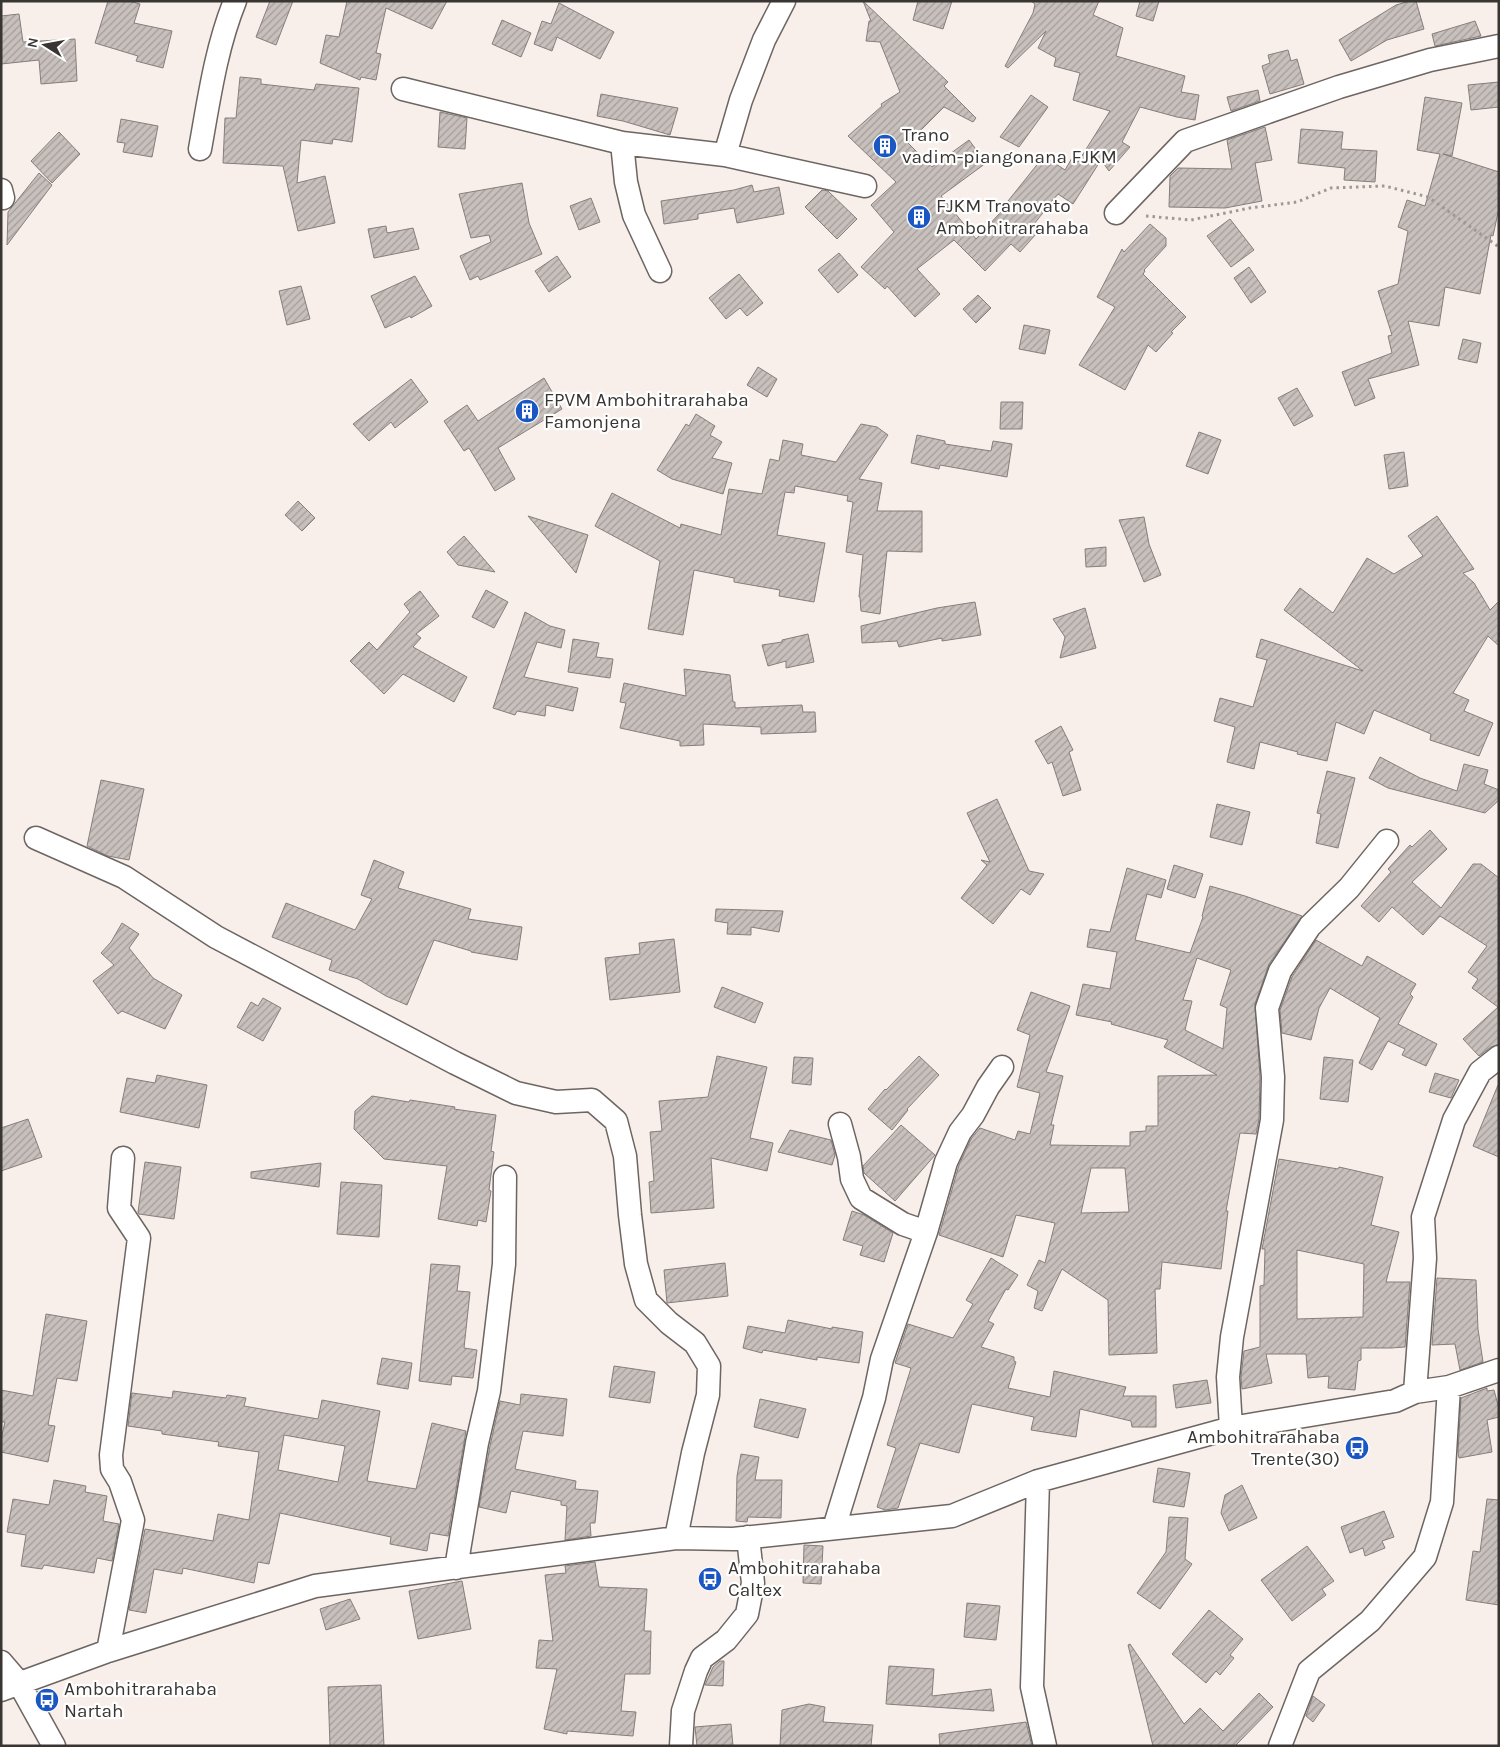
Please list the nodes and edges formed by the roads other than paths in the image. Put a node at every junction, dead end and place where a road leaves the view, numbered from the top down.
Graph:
1 (235, 1) edge
2 (784, 1) edge
3 (1499, 46) edge
4 (403, 88) dead end
5 (622, 143) junction
6 (200, 149) dead end
7 (725, 155) junction
8 (865, 186) dead end
9 (1116, 213) road end
10 (660, 270) dead end
11 (36, 838) dead end
12 (1386, 841) dead end
13 (1499, 1057) edge
14 (1002, 1067) dead end
15 (840, 1124) dead end
16 (123, 1158) dead end
17 (505, 1177) dead end
18 (926, 1232) junction
19 (1499, 1370) edge
20 (1449, 1387) junction
21 (1415, 1392) junction
22 (1232, 1428) junction
23 (1038, 1481) junction
24 (834, 1528) junction
25 (748, 1537) junction
26 (676, 1538) junction
27 (456, 1568) junction
28 (108, 1651) junction
29 (1, 1662) edge
30 (10, 1687) edge
31 (54, 1746) edge
32 (681, 1746) edge
33 (1045, 1746) edge
34 (1280, 1746) edge

1 - 6 street
2 - 7 street
3 - 9 street
4 - 5 street
5 - 7 street
5 - 10 street
7 - 8 street
11 - 26 street
12 - 22 street
13 - 21 street
14 - 18 street
15 - 18 street
16 - 28 street
17 - 27 street
18 - 24 street
19 - 20 street
20 - 21 street
20 - 34 street
21 - 22 street
22 - 23 street
23 - 24 street
23 - 33 street
24 - 25 street
25 - 26 street
25 - 32 street
26 - 27 street
27 - 28 street
28 - 30 street
29 - 30 street
30 - 31 street

